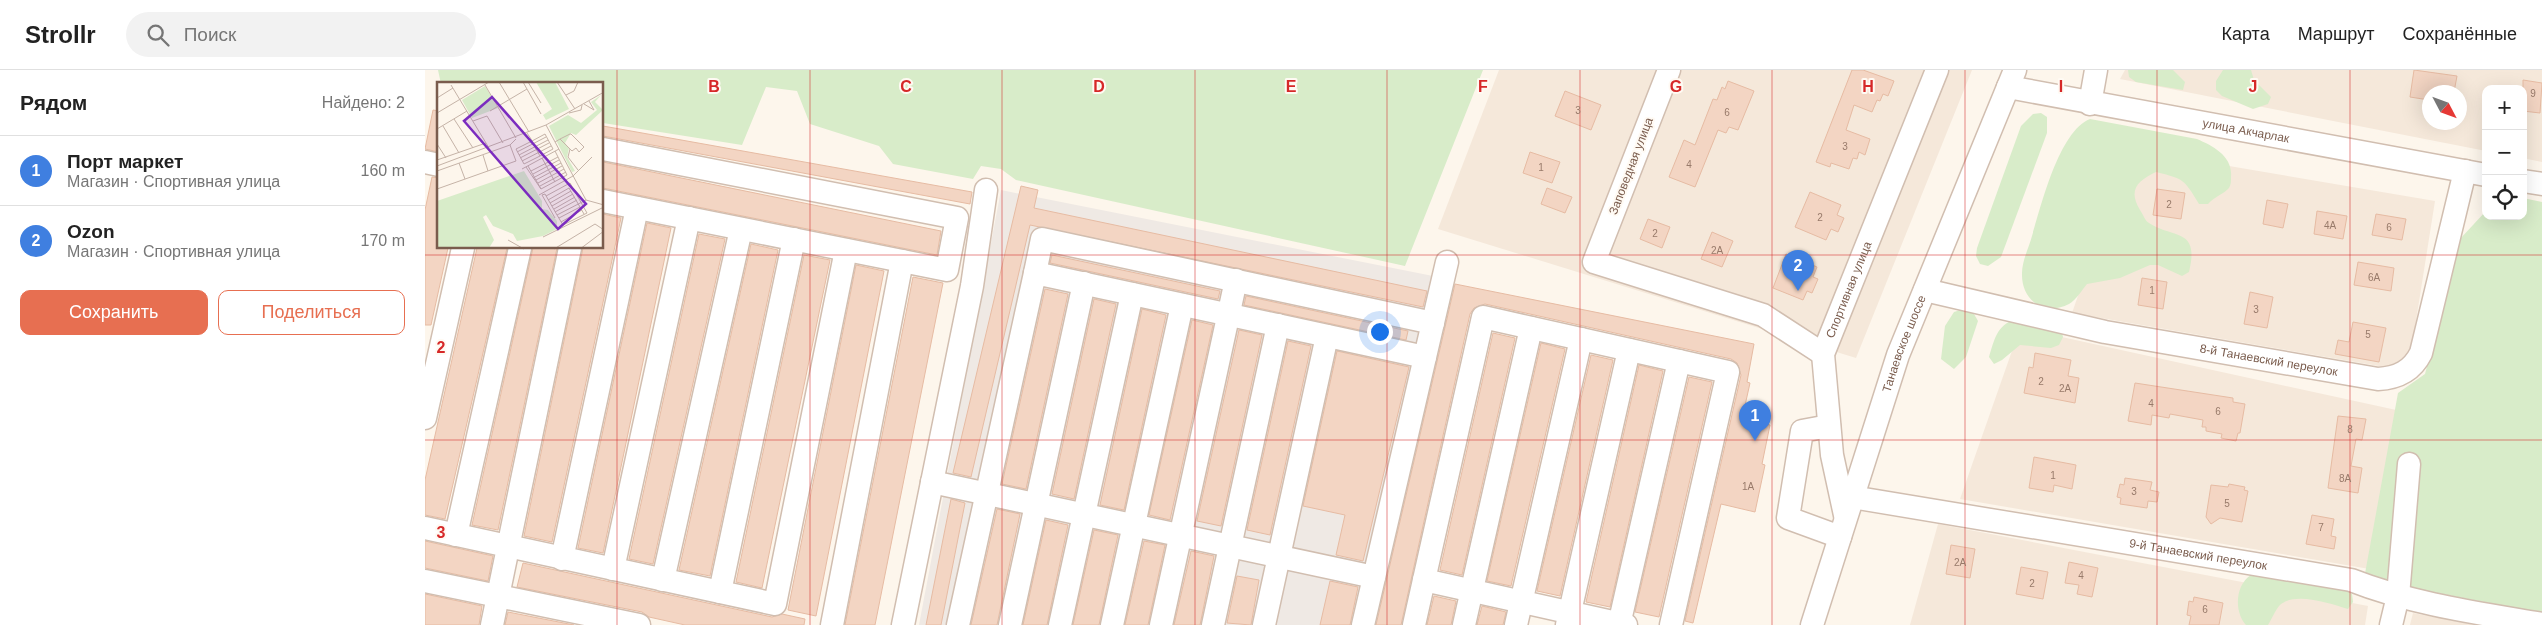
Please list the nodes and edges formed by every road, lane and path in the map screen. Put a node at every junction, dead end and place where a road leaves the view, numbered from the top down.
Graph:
1 (1669, 70) edge
2 (1937, 70) edge
3 (2096, 70) edge
4 (2012, 78) edge
5 (2090, 104) junction
6 (604, 149) edge
7 (2476, 173) edge
8 (2527, 182) edge
9 (2542, 184) edge
10 (986, 190) dead end
11 (604, 201) edge
12 (637, 208) junction
13 (689, 218) junction
14 (741, 229) junction
15 (794, 239) junction
16 (463, 249) edge
17 (520, 249) edge
18 (570, 249) edge
19 (846, 250) junction
20 (902, 261) junction
21 (1447, 262) dead end
22 (1035, 273) junction
23 (1236, 280) junction
24 (1084, 284) junction
25 (1925, 290) junction
26 (1132, 294) junction
27 (1182, 304) junction
28 (1229, 314) junction
29 (1433, 323) junction
30 (1278, 325) junction
31 (1531, 328) junction
32 (1327, 336) junction
33 (1581, 339) junction
34 (1629, 350) junction
35 (1823, 354) junction
36 (1425, 357) junction
37 (1679, 361) junction
38 (425, 418) edge
39 (1829, 426) junction
40 (2409, 464) dead end
41 (932, 482) junction
42 (987, 494) junction
43 (1852, 497) junction
44 (1036, 504) junction
45 (1084, 515) junction
46 (1134, 525) junction
47 (425, 528) edge
48 (1843, 528) junction
49 (456, 535) junction
50 (1181, 536) junction
51 (1230, 546) junction
52 (509, 547) junction
53 (1279, 556) junction
54 (562, 558) junction
55 (613, 569) junction
56 (1374, 577) junction
57 (663, 580) junction
58 (1424, 580) junction
59 (425, 581) edge
60 (1472, 590) junction
61 (720, 592) junction
62 (499, 596) junction
63 (2398, 596) junction
64 (1521, 601) junction
65 (1568, 619) edge
66 (2542, 624) edge
67 (492, 625) edge
68 (639, 625) edge
69 (832, 625) edge
70 (903, 625) edge
71 (958, 625) edge
72 (1010, 625) edge
73 (1060, 625) edge
74 (1112, 625) edge
75 (1161, 625) edge
76 (1213, 625) edge
77 (1264, 625) edge
78 (1363, 625) edge
79 (1414, 625) edge
80 (1464, 625) edge
81 (1516, 625) edge
82 (1622, 625) edge
83 (1671, 625) edge
84 (1812, 625) edge
85 (2391, 625) edge

1 - 35 street, Заповедная улица
2 - 35 street, Спортивная улица
3 - 5 street
4 - 5 street, улица Акчарлак
4 - 25 street, Танаевское шоссе
5 - 7 street, улица Акчарлак
6 - 20 street
7 - 25 street, 8-й Танаевский переулок
8 - 9 street
10 - 41 street
11 - 12 street
12 - 13 street
12 - 54 street
13 - 14 street
13 - 55 street
14 - 15 street
14 - 57 street
15 - 19 street
15 - 61 street
16 - 38 street
17 - 49 street
18 - 52 street
19 - 20 street
19 - 61 street
20 - 69 street
21 - 29 street
22 - 23 street
22 - 24 street
22 - 42 street
23 - 28 street
23 - 29 street
24 - 26 street
24 - 44 street
25 - 43 street, Танаевское шоссе
26 - 27 street
26 - 45 street
27 - 28 street
27 - 46 street
28 - 30 street
28 - 50 street
29 - 36 street
30 - 32 street
30 - 51 street
31 - 33 street
31 - 58 street
31 - 60 street
32 - 36 street
32 - 53 street
33 - 34 street
33 - 64 street
34 - 37 street
34 - 65 street
35 - 39 street, Спортивная улица
36 - 56 street
37 - 82 street
37 - 83 street
39 - 48 street, Спортивная улица
39 - 48 street
40 - 63 street
41 - 42 street
41 - 70 street
42 - 44 street
42 - 71 street
43 - 48 street, Танаевское шоссе
43 - 63 street, 9-й Танаевский переулок
44 - 45 street
44 - 72 street
45 - 46 street
45 - 73 street
46 - 50 street
46 - 74 street
47 - 49 street
48 - 84 street, Танаевское шоссе
49 - 52 street
50 - 51 street
50 - 75 street
51 - 53 street
51 - 76 street
52 - 54 street
52 - 62 street
53 - 56 street
53 - 77 street
54 - 55 street
55 - 57 street
56 - 78 street
57 - 61 street
58 - 60 street
58 - 79 street
59 - 62 street
60 - 64 street
60 - 80 street
62 - 67 street
62 - 68 street
63 - 66 street, 9-й Танаевский переулок
63 - 85 street
64 - 65 street
64 - 81 street
65 - 82 street

